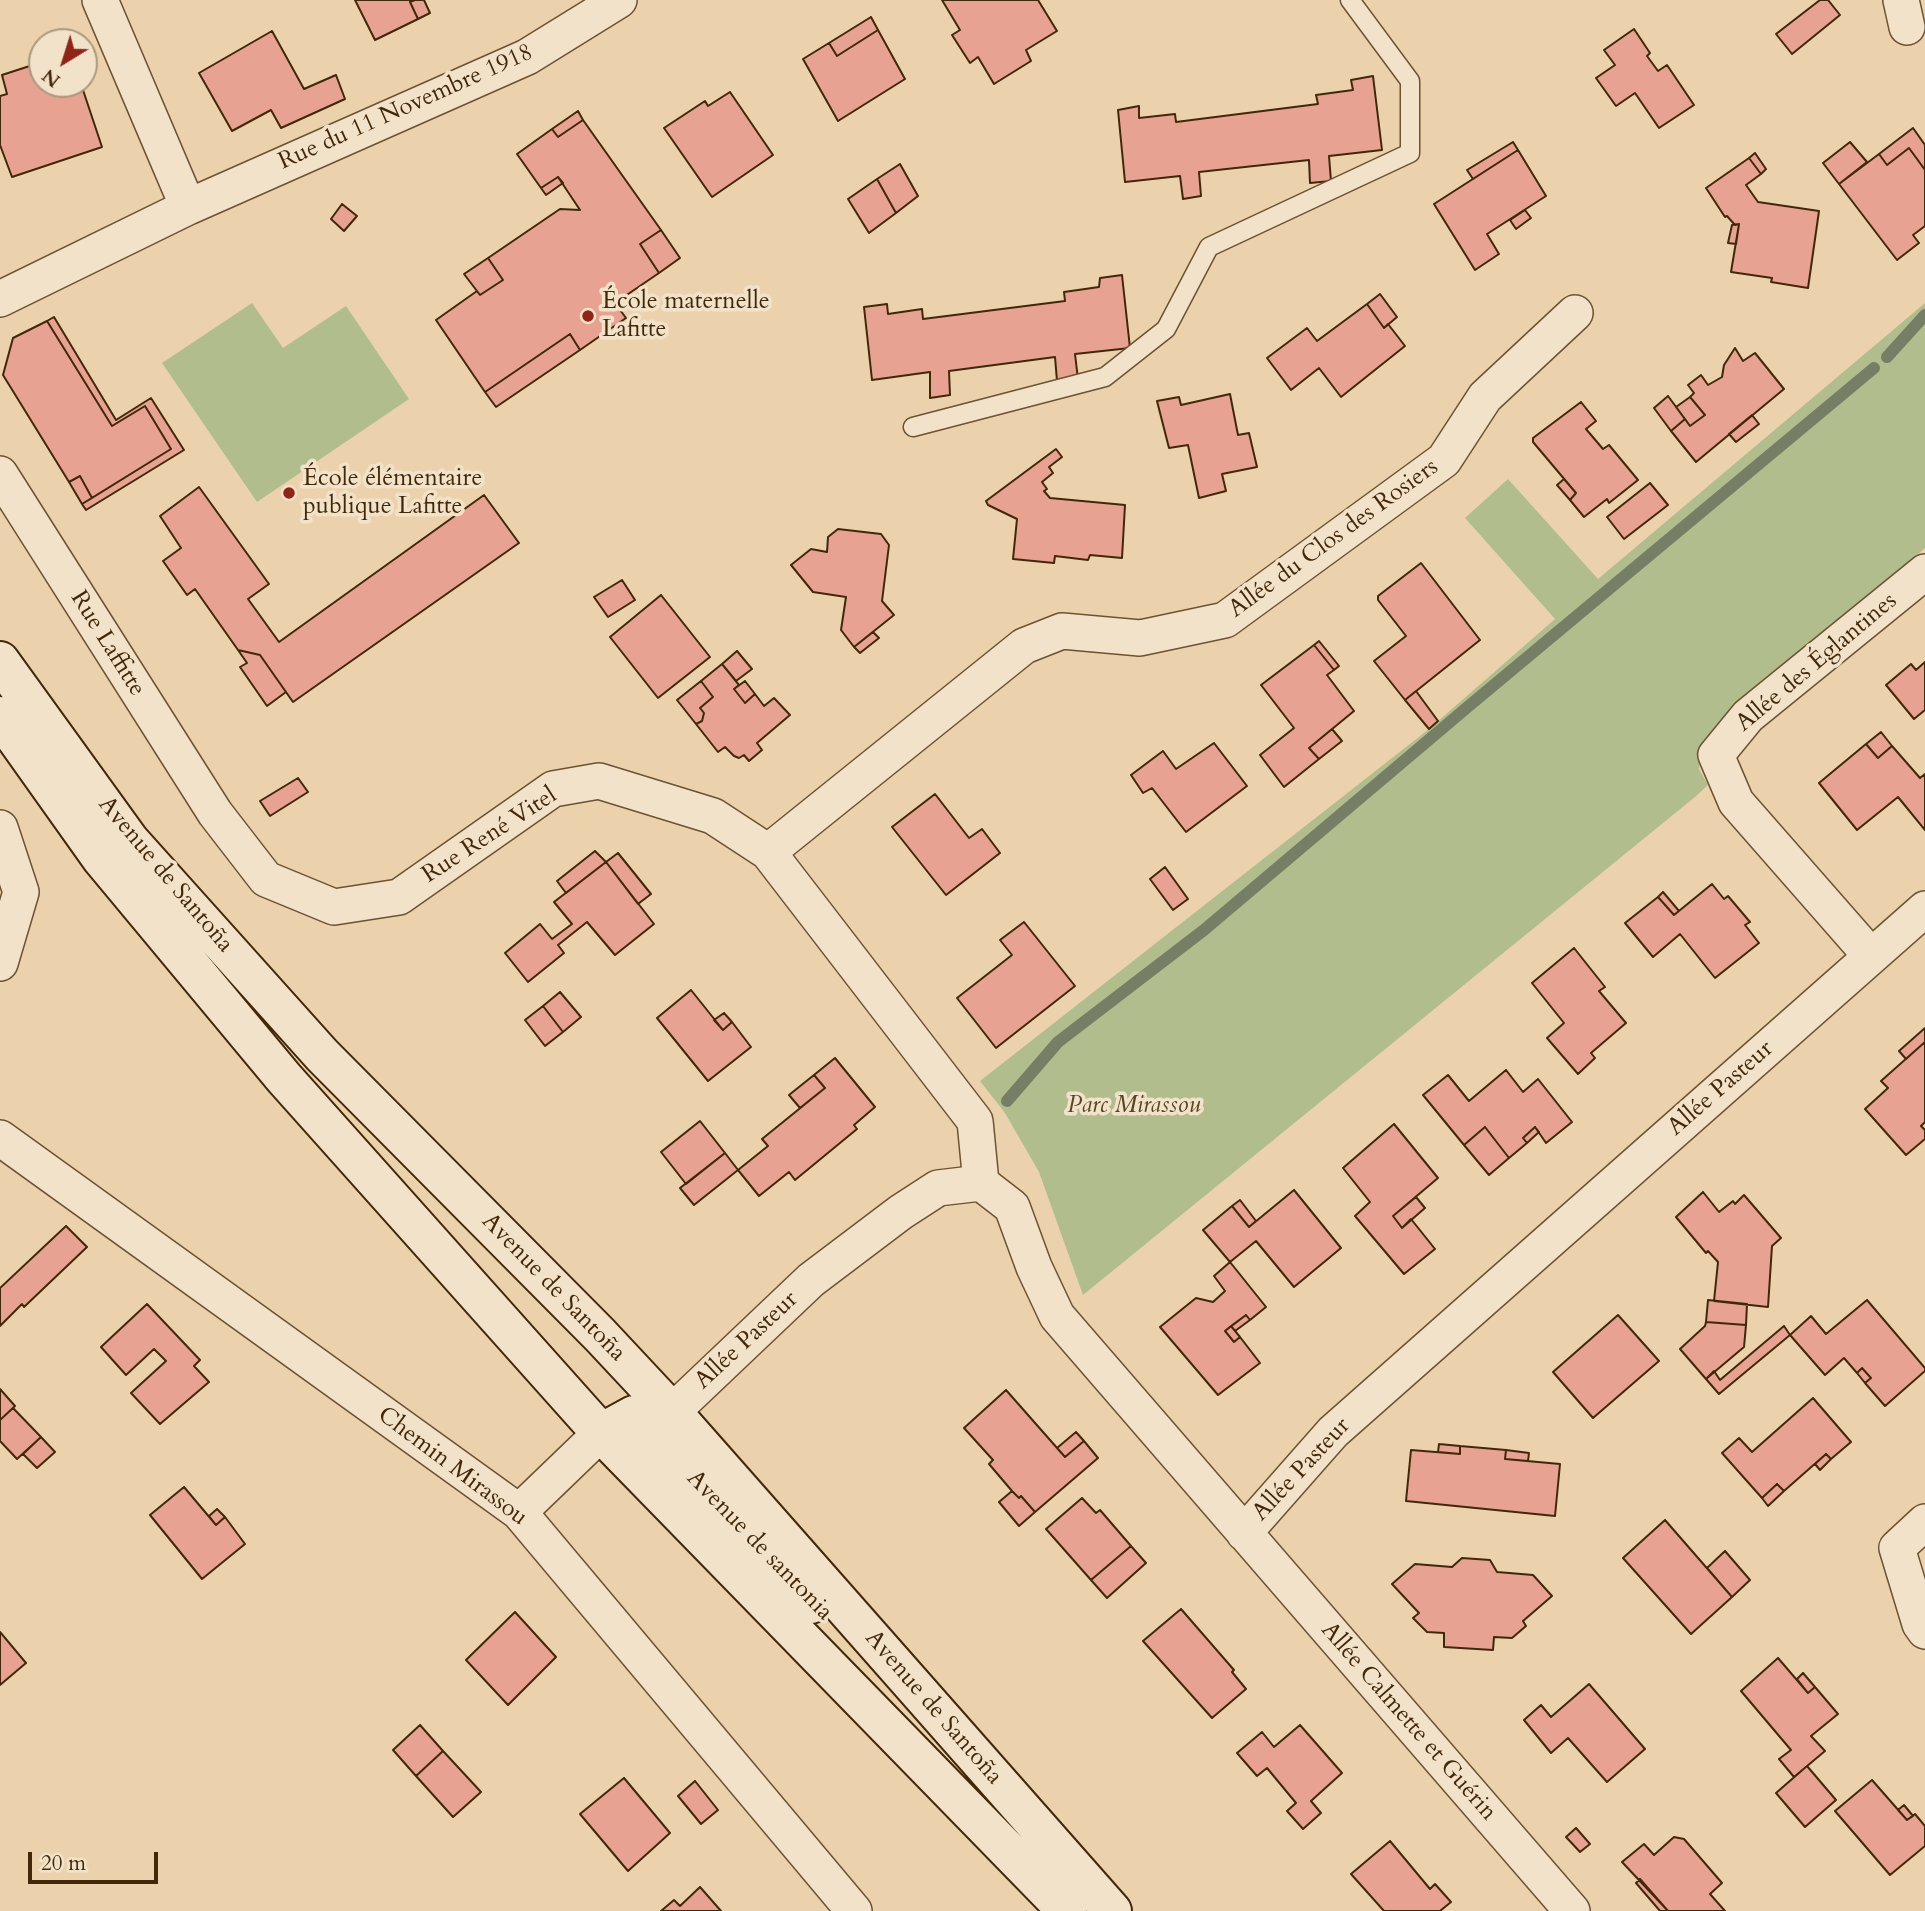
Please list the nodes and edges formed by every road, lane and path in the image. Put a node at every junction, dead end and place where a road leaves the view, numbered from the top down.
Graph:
1 (100, 0) edge
2 (619, 0) edge
3 (1350, 0) edge
4 (188, 207) junction
5 (0, 299) edge
6 (1575, 313) dead end
7 (913, 427) dead end
8 (0, 474) edge
9 (1925, 572) edge
10 (0, 661) edge
11 (0, 716) edge
12 (215, 813) joint
13 (0, 828) edge
14 (768, 852) junction
15 (1925, 909) edge
16 (1871, 956) junction
17 (0, 963) edge
18 (0, 1138) edge
19 (981, 1183) junction
20 (672, 1412) junction
21 (601, 1433) junction
22 (519, 1512) junction
23 (1925, 1521) edge
24 (1244, 1533) junction
25 (1925, 1630) edge
26 (949, 1726) junction
27 (854, 1911) edge
28 (1067, 1911) edge
29 (1112, 1911) edge
30 (1573, 1911) edge

1 - 4 street
2 - 4 street, Rue du 11 Novembre 1918
3 - 7 lane
4 - 5 street, Rue du 11 Novembre 1918
6 - 14 street, Allée du Clos des Rosiers
8 - 12 street, Rue Laffitte
9 - 16 street, Allée des Églantines
10 - 20 main road, Avenue de Santoña
11 - 21 main road, Avenue de Santoña
12 - 14 street, Rue René Vitel
13 - 17 street
14 - 19 street, Rue René Vitel
15 - 16 street, Allée Pasteur
16 - 24 street, Allée Pasteur
18 - 22 street, Chemin Mirassou
19 - 20 street, Allée Pasteur
19 - 24 street, Allée Pasteur
20 - 26 main road, Avenue de Santoña
21 - 22 street
21 - 26 main road, Avenue de santonia
21 - 28 main road, Avenue de Santoña
22 - 27 street, Chemin Mirassou
23 - 25 street
24 - 30 street, Allée Calmette et Guérin
26 - 29 main road, Avenue de Santoña

